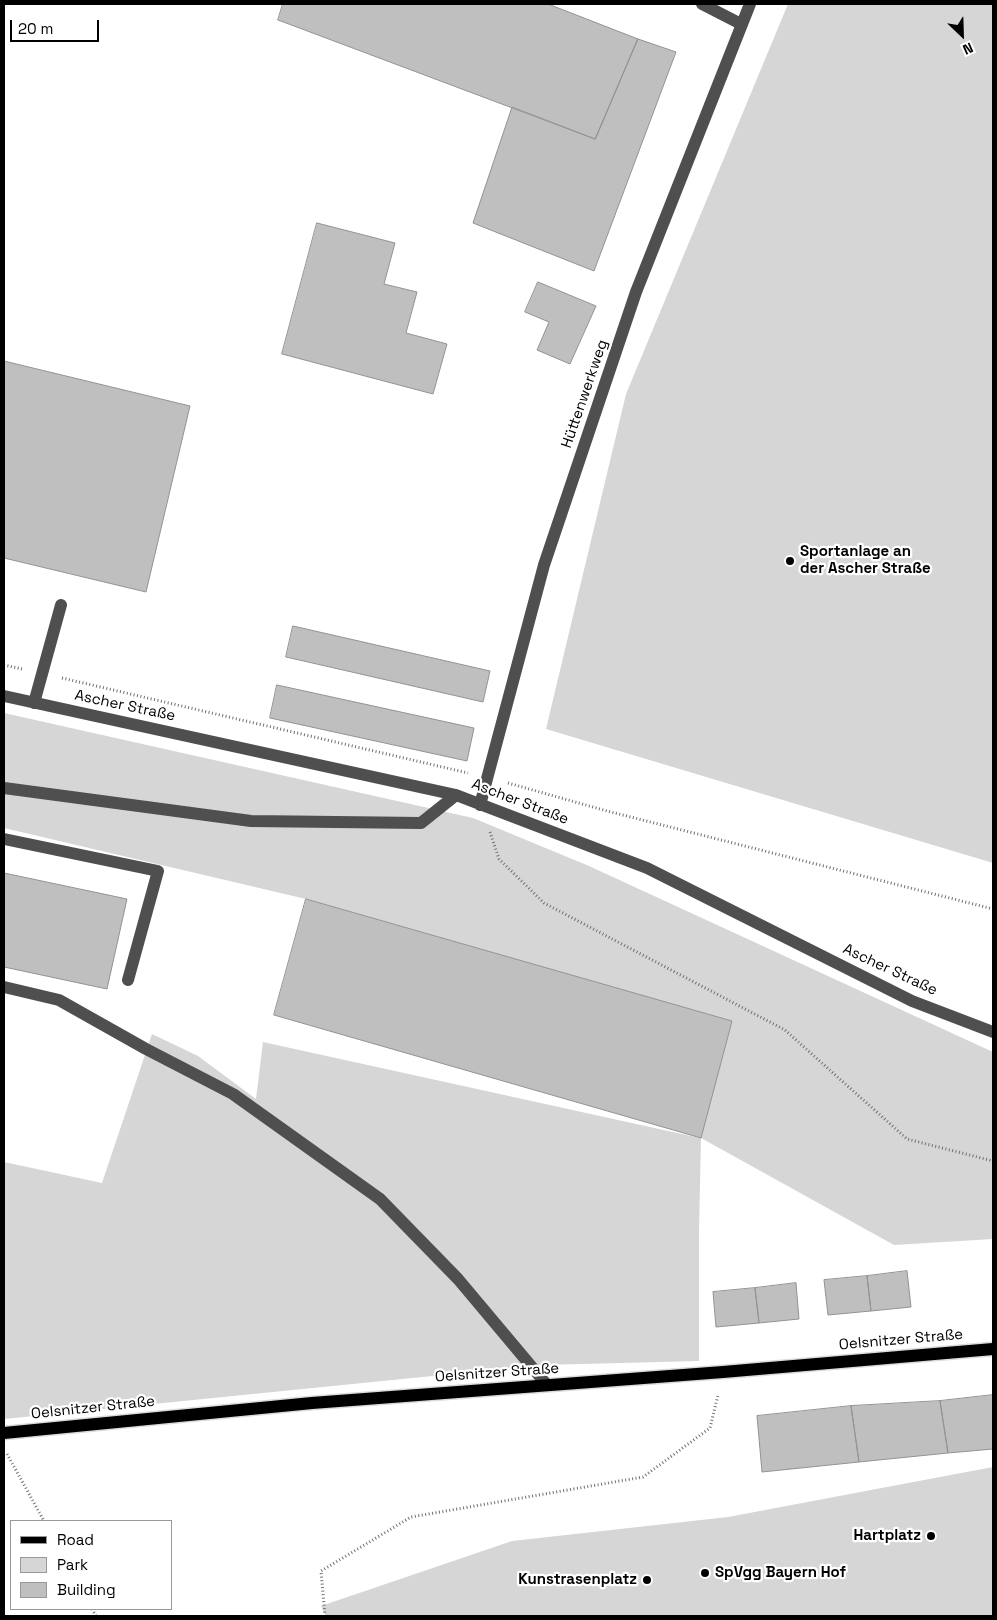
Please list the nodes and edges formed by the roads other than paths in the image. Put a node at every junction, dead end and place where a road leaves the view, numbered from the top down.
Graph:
1 (702, 4) edge
2 (750, 4) edge
3 (741, 24) junction
4 (62, 605) dead end
5 (4, 696) edge
6 (34, 703) junction
7 (4, 788) edge
8 (456, 795) junction
9 (480, 805) junction
10 (4, 839) edge
11 (128, 980) dead end
12 (4, 987) edge
13 (993, 1032) edge
14 (993, 1349) edge
15 (547, 1385) junction
16 (4, 1433) edge

1 - 3 street
2 - 3 street, Hüttenwerkweg
3 - 9 street, Hüttenwerkweg
4 - 6 street
5 - 6 street, Ascher Straße
6 - 8 street, Ascher Straße
7 - 8 street
8 - 9 street, Ascher Straße
9 - 13 street, Ascher Straße
10 - 11 street
12 - 15 street
14 - 15 main road, Oelsnitzer Straße
15 - 16 main road, Oelsnitzer Straße

